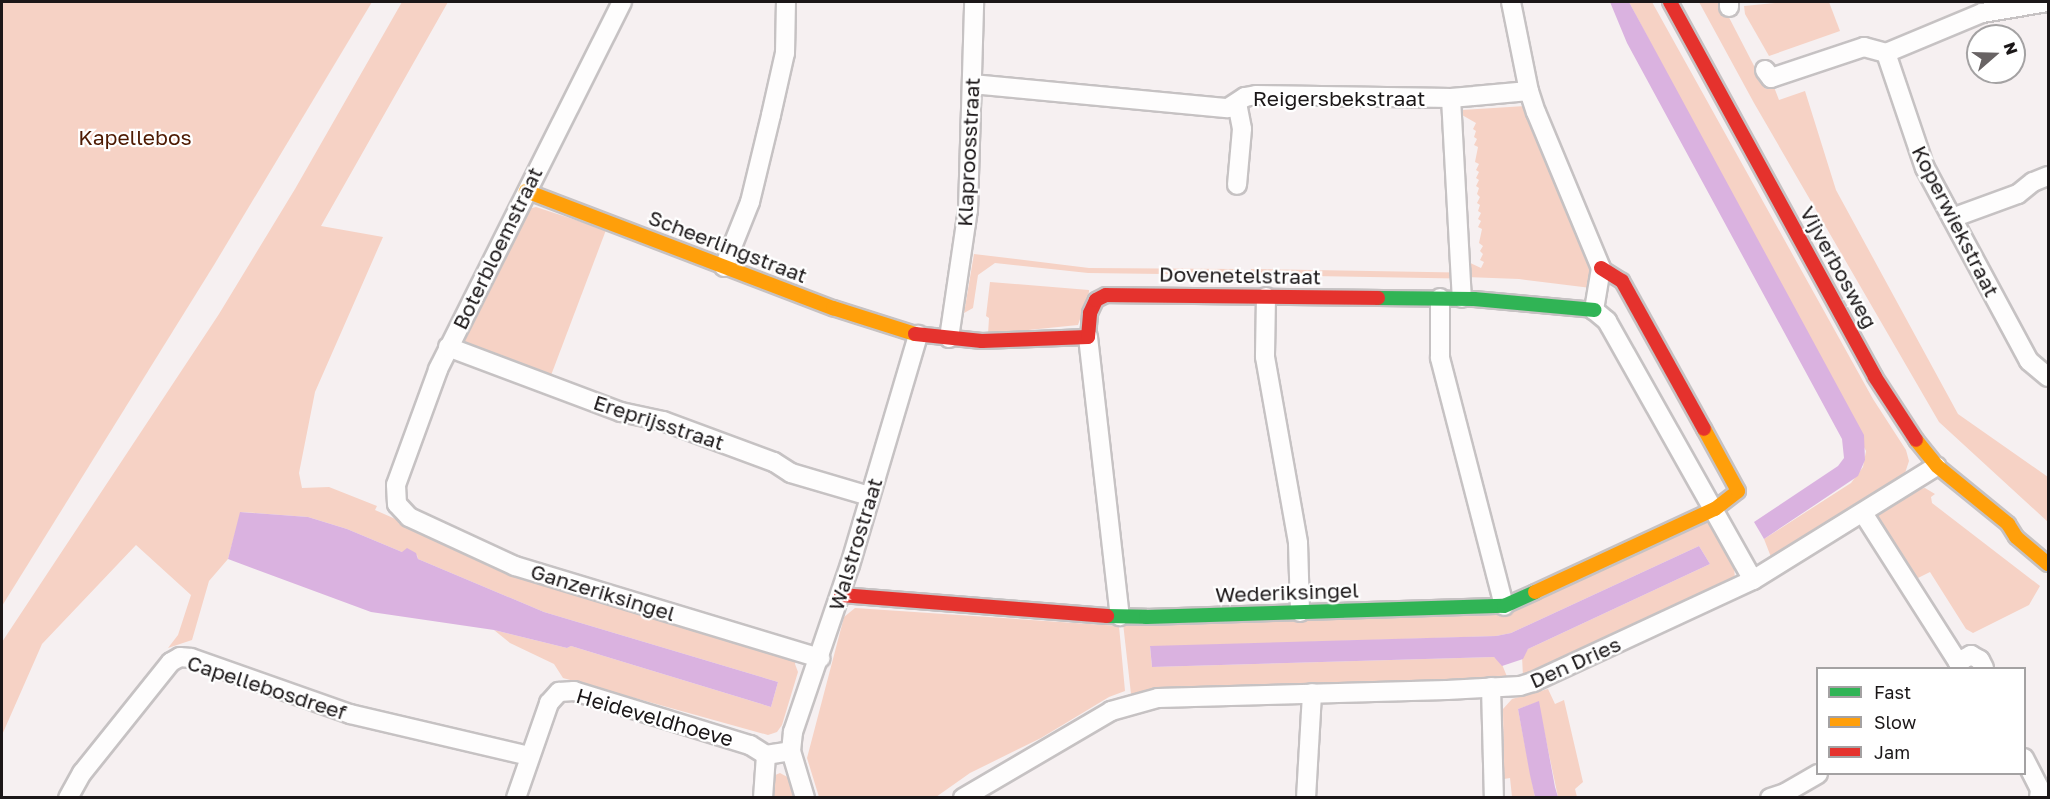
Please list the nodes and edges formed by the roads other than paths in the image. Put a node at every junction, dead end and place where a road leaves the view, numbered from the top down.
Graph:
1 (622, 2) edge
2 (786, 2) edge
3 (974, 2) edge
4 (1511, 2) edge
5 (1670, 2) edge
6 (2049, 2) edge
7 (1886, 52) junction
8 (1765, 70) dead end
9 (972, 84) junction
10 (1529, 91) junction
11 (1451, 98) junction
12 (1237, 103) junction
13 (2049, 176) edge
14 (1237, 185) dead end
15 (526, 191) junction
16 (1952, 218) junction
17 (724, 267) junction
18 (1601, 268) junction
19 (1266, 297) junction
20 (1440, 298) junction
21 (1462, 298) junction
22 (1594, 310) junction
23 (918, 335) junction
24 (1088, 337) junction
25 (949, 338) junction
26 (448, 347) junction
27 (2049, 376) edge
28 (1937, 465) junction
29 (869, 496) junction
30 (397, 504) joint
31 (1715, 509) junction
32 (1863, 513) junction
33 (2008, 524) junction
34 (2040, 538) dead end
35 (2049, 564) edge
36 (1753, 580) junction
37 (841, 595) junction
38 (1504, 606) junction
39 (1300, 612) junction
40 (1120, 616) junction
41 (820, 658) junction
42 (1959, 665) edge
43 (1983, 667) edge
44 (1491, 687) junction
45 (1312, 693) junction
46 (791, 751) junction
47 (766, 755) junction
48 (529, 756) junction
49 (2026, 760) edge
50 (1816, 775) edge
51 (69, 797) edge
52 (516, 798) edge
53 (763, 798) edge
54 (805, 798) edge
55 (963, 798) edge
56 (1306, 798) edge
57 (1494, 798) edge
58 (1770, 798) edge
59 (2039, 798) edge

1 - 15 street, Boterbloemstraat
2 - 17 street
3 - 9 street, Klaproosstraat
4 - 10 street
5 - 28 street, Vijverbosweg
6 - 7 street
7 - 8 street
7 - 16 street, Koperwiekstraat
9 - 12 street, Reigersbekstraat
9 - 25 street, Klaproosstraat
10 - 11 street, Reigersbekstraat
10 - 18 street
11 - 12 street, Reigersbekstraat
11 - 21 street
12 - 14 street
13 - 16 street
15 - 17 street, Scheerlingstraat
15 - 26 street, Boterbloemstraat
16 - 27 street, Koperwiekstraat
17 - 23 street, Scheerlingstraat
18 - 22 street
18 - 31 street, Wederiksingel
19 - 20 street, Dovenetelstraat
19 - 24 street, Dovenetelstraat
19 - 39 street
20 - 21 street, Dovenetelstraat
20 - 38 street
21 - 22 street, Dovenetelstraat
22 - 31 street
23 - 25 street
23 - 29 street, Walstrostraat
24 - 25 street
24 - 40 street
26 - 29 street, Ereprijsstraat
26 - 30 street, Boterbloemstraat
28 - 32 street, Den Dries
28 - 33 street, Vijverbosweg
29 - 37 street, Walstrostraat
30 - 41 street, Ganzeriksingel
31 - 36 street
31 - 38 street, Wederiksingel
32 - 36 street, Den Dries
32 - 42 street
33 - 34 street, Vijverbosweg
33 - 35 street, Vijverbosweg
36 - 44 street, Den Dries
37 - 40 street, Wederiksingel
37 - 41 street, Walstrostraat
38 - 39 street, Wederiksingel
39 - 40 street, Wederiksingel
41 - 46 street, Walstrostraat
42 - 43 street
44 - 45 street, Den Dries
44 - 57 street
45 - 55 street, Den Dries
45 - 56 street
46 - 47 street
46 - 54 street
47 - 48 street, Heideveldhoeve
47 - 53 street
48 - 51 street, Capellebosdreef
48 - 52 street, Heideveldhoeve
49 - 59 street
50 - 58 street

